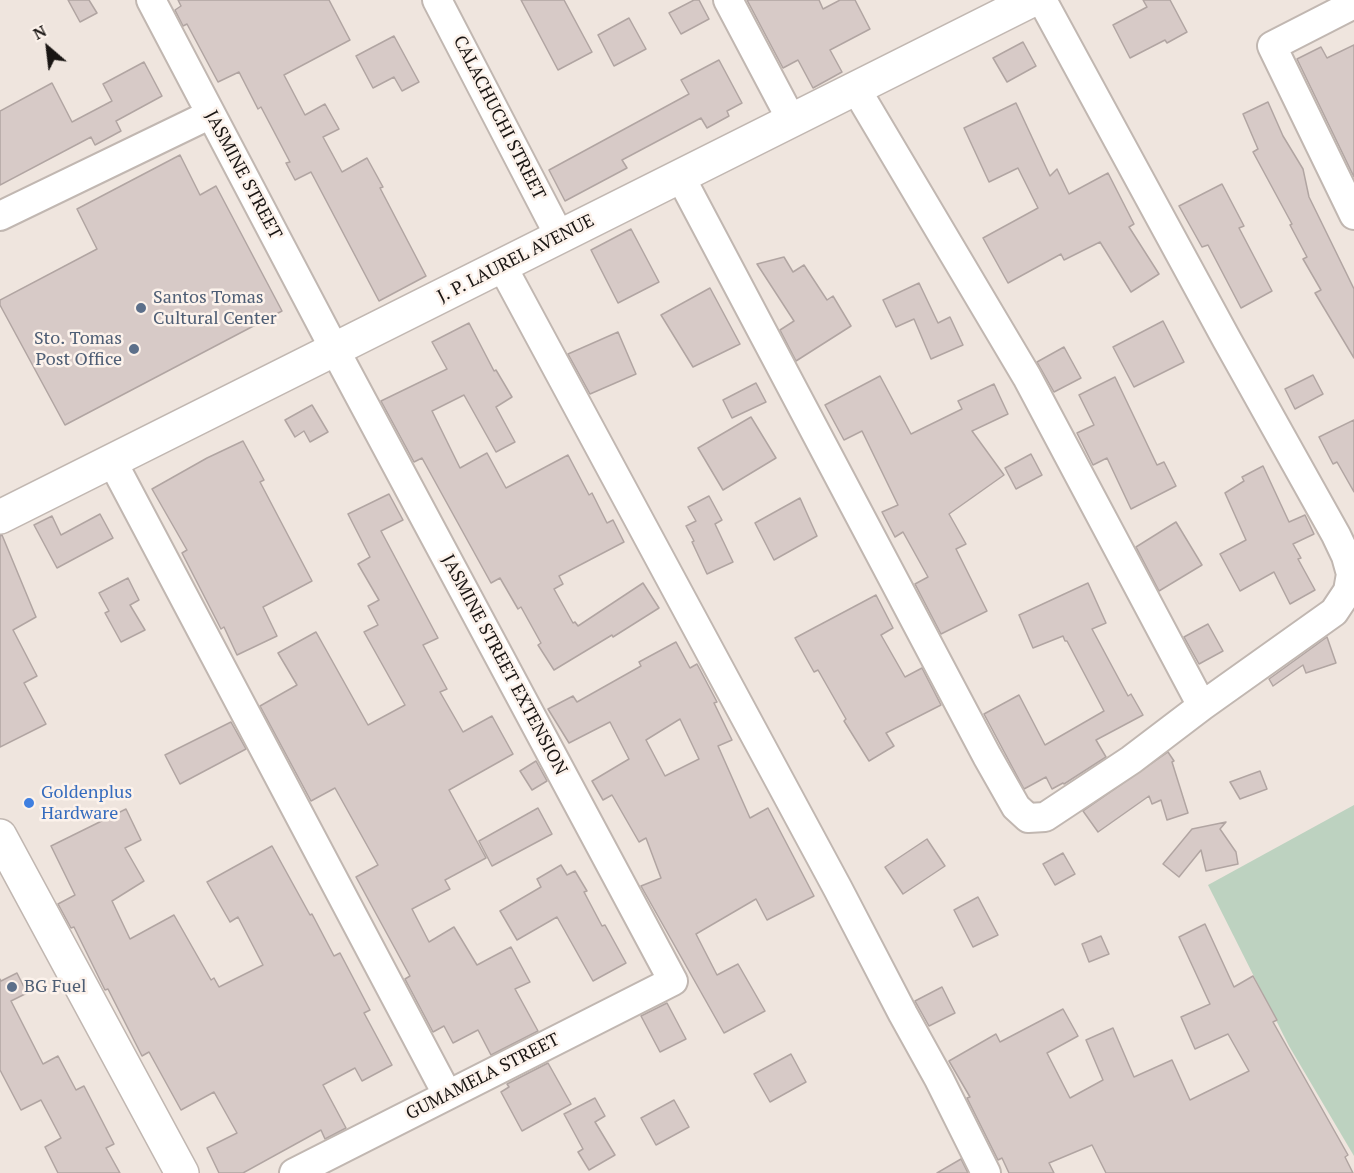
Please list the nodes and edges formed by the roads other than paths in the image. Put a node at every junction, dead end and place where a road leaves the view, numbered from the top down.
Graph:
1 (151, 0) edge
2 (437, 0) edge
3 (728, 0) edge
4 (1042, 0) edge
5 (1015, 4) edge
6 (1354, 4) edge
7 (856, 88) junction
8 (211, 114) junction
9 (792, 121) junction
10 (680, 176) junction
11 (0, 216) edge
12 (1354, 216) edge
13 (560, 237) junction
14 (502, 266) junction
15 (335, 350) junction
16 (112, 461) junction
17 (0, 517) edge
18 (1202, 706) junction
19 (0, 836) edge
20 (673, 981) joint
21 (447, 1094) junction
22 (182, 1173) edge
23 (294, 1173) edge
24 (986, 1173) edge

1 - 8 street, JASMINE STREET
2 - 13 street, CALACHUCHI STREET
3 - 9 street
4 - 18 street
5 - 7 street, J. P. LAUREL AVENUE
6 - 12 street
7 - 9 street, J. P. LAUREL AVENUE
7 - 18 street
8 - 11 street
8 - 15 street, JASMINE STREET
9 - 10 street, J. P. LAUREL AVENUE
10 - 13 street, J. P. LAUREL AVENUE
10 - 18 street
13 - 14 street, J. P. LAUREL AVENUE
14 - 15 street, J. P. LAUREL AVENUE
14 - 24 street
15 - 16 street, J. P. LAUREL AVENUE
15 - 20 street, JASMINE STREET EXTENSION
16 - 17 street, J. P. LAUREL AVENUE
16 - 21 street
19 - 22 street
20 - 21 street, GUMAMELA STREET
21 - 23 street, GUMAMELA STREET

